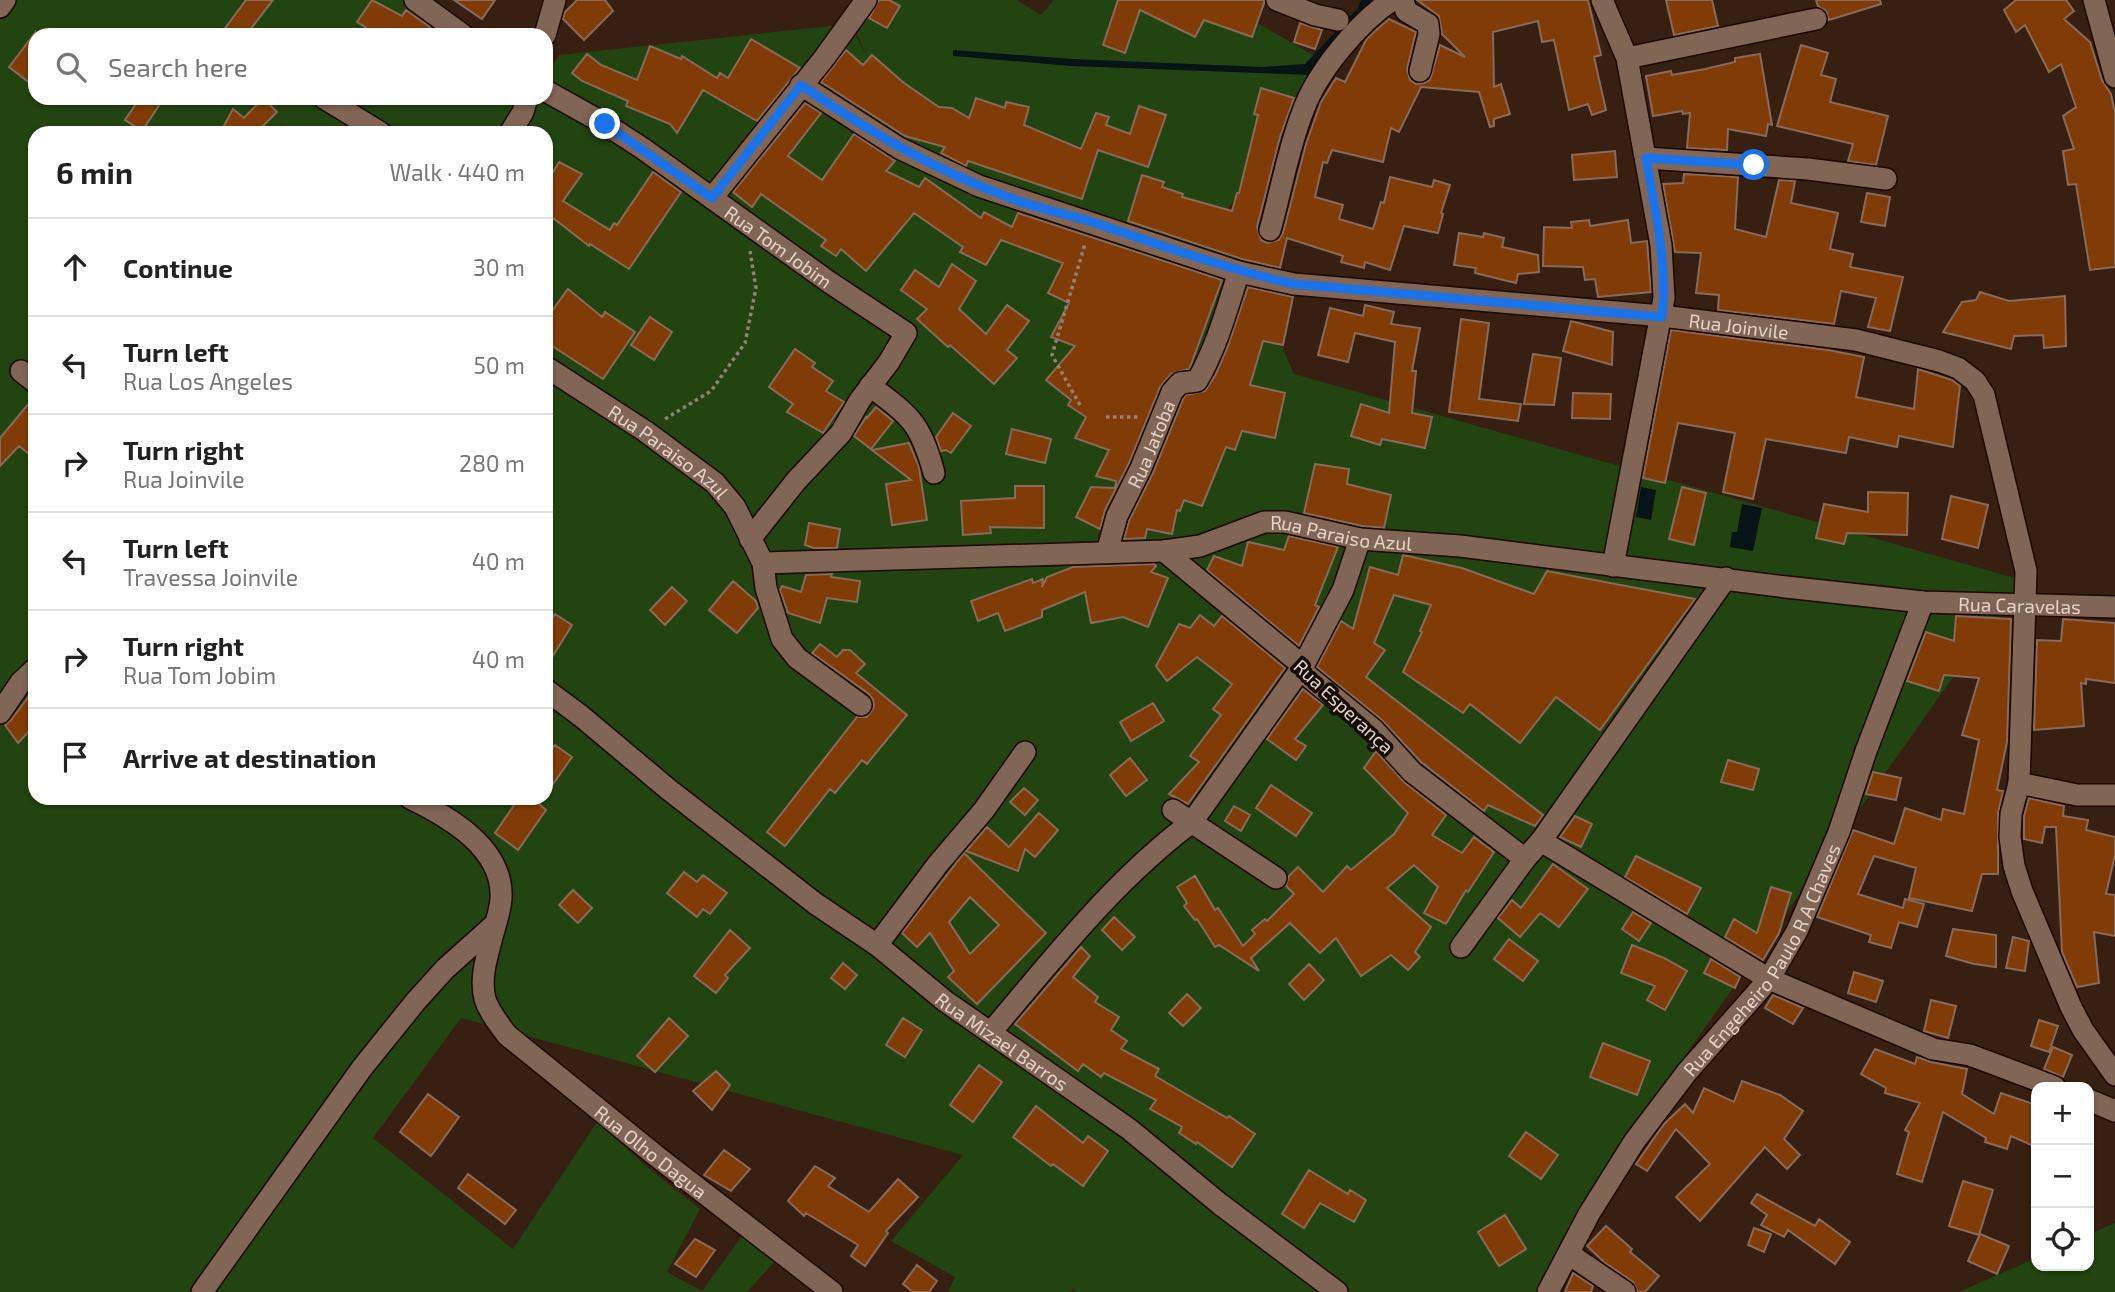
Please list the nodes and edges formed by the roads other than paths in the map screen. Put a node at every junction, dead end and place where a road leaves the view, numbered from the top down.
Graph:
1 (5, 0) edge
2 (415, 0) edge
3 (555, 0) edge
4 (866, 0) edge
5 (1277, 0) edge
6 (1602, 0) edge
7 (2094, 0) edge
8 (1401, 4) edge
9 (0, 7) edge
10 (1816, 19) dead end
11 (1338, 20) dead end
12 (453, 28) edge
13 (547, 28) edge
14 (1627, 58) junction
15 (1420, 71) dead end
16 (2115, 76) edge
17 (801, 85) junction
18 (553, 95) edge
19 (335, 105) edge
20 (525, 105) edge
21 (370, 126) edge
22 (514, 126) edge
23 (1646, 158) junction
24 (1886, 179) dead end
25 (712, 198) junction
26 (1270, 230) dead end
27 (1239, 272) junction
28 (1662, 317) junction
29 (553, 372) edge
30 (870, 386) junction
31 (934, 474) dead end
32 (750, 539) junction
33 (1360, 539) junction
34 (1164, 551) junction
35 (1107, 552) junction
36 (763, 563) junction
37 (1613, 566) junction
38 (1726, 578) junction
39 (1923, 602) junction
40 (2025, 605) junction
41 (2115, 607) edge
42 (1303, 666) junction
43 (28, 676) edge
44 (553, 695) edge
45 (861, 705) dead end
46 (0, 713) edge
47 (1026, 751) dead end
48 (2019, 783) junction
49 (2115, 795) edge
50 (422, 805) edge
51 (1172, 810) dead end
52 (1192, 822) junction
53 (1541, 841) junction
54 (1525, 859) junction
55 (1276, 878) dead end
56 (494, 925) junction
57 (877, 945) junction
58 (1461, 947) dead end
59 (1769, 979) junction
60 (991, 1032) junction
61 (2115, 1075) edge
62 (2042, 1082) edge
63 (2094, 1103) edge
64 (2115, 1111) edge
65 (1569, 1254) junction
66 (202, 1292) edge
67 (832, 1292) edge
68 (1337, 1292) edge
69 (1548, 1292) edge
70 (1625, 1292) edge

1 - 9 street
2 - 12 street
3 - 13 street
4 - 17 street
5 - 11 street
6 - 14 street
7 - 16 street
8 - 15 street
8 - 26 street
10 - 14 street
14 - 23 street
17 - 25 street
17 - 27 street, Rua Joinvile
18 - 25 street, Rua Tom Jobim
19 - 21 street
20 - 22 street
23 - 24 street
23 - 28 street
25 - 30 street, Rua Tom Jobim
27 - 28 street, Rua Joinvile
27 - 35 street, Rua Jatoba
28 - 37 street
28 - 40 street, Rua Joinvile
29 - 32 street, Rua Paraiso Azul
30 - 31 street
30 - 32 street
32 - 36 street, Rua Paraiso Azul
33 - 34 street, Rua Paraiso Azul
33 - 37 street, Rua Paraiso Azul
33 - 42 street
34 - 35 street, Rua Paraiso Azul
34 - 42 street, Rua Esperança
35 - 36 street, Rua Paraiso Azul
36 - 45 street, Rua Paraiso Azul
37 - 38 street, Rua Paraiso Azul
38 - 39 street, Rua Paraiso Azul
38 - 53 street
39 - 40 street, Rua Caravelas
39 - 59 street, Rua Engeheiro Paulo R A Chaves
40 - 41 street, Rua Caravelas
40 - 48 street, Rua Joinvile
42 - 52 street
42 - 54 street, Rua Esperança
43 - 46 street
44 - 57 street, Rua Mizael Barros
47 - 57 street
48 - 49 street
48 - 61 street, Rua Joinvile
50 - 56 street
51 - 52 street
52 - 55 street
52 - 60 street
53 - 54 street
53 - 59 street
54 - 58 street
56 - 66 street
56 - 67 street, Rua Olho Dagua
57 - 60 street, Rua Mizael Barros
59 - 62 street
59 - 65 street, Rua Engeheiro Paulo R A Chaves
60 - 68 street, Rua Mizael Barros
63 - 64 street
65 - 69 street, Rua Engeheiro Paulo R A Chaves
65 - 70 street

